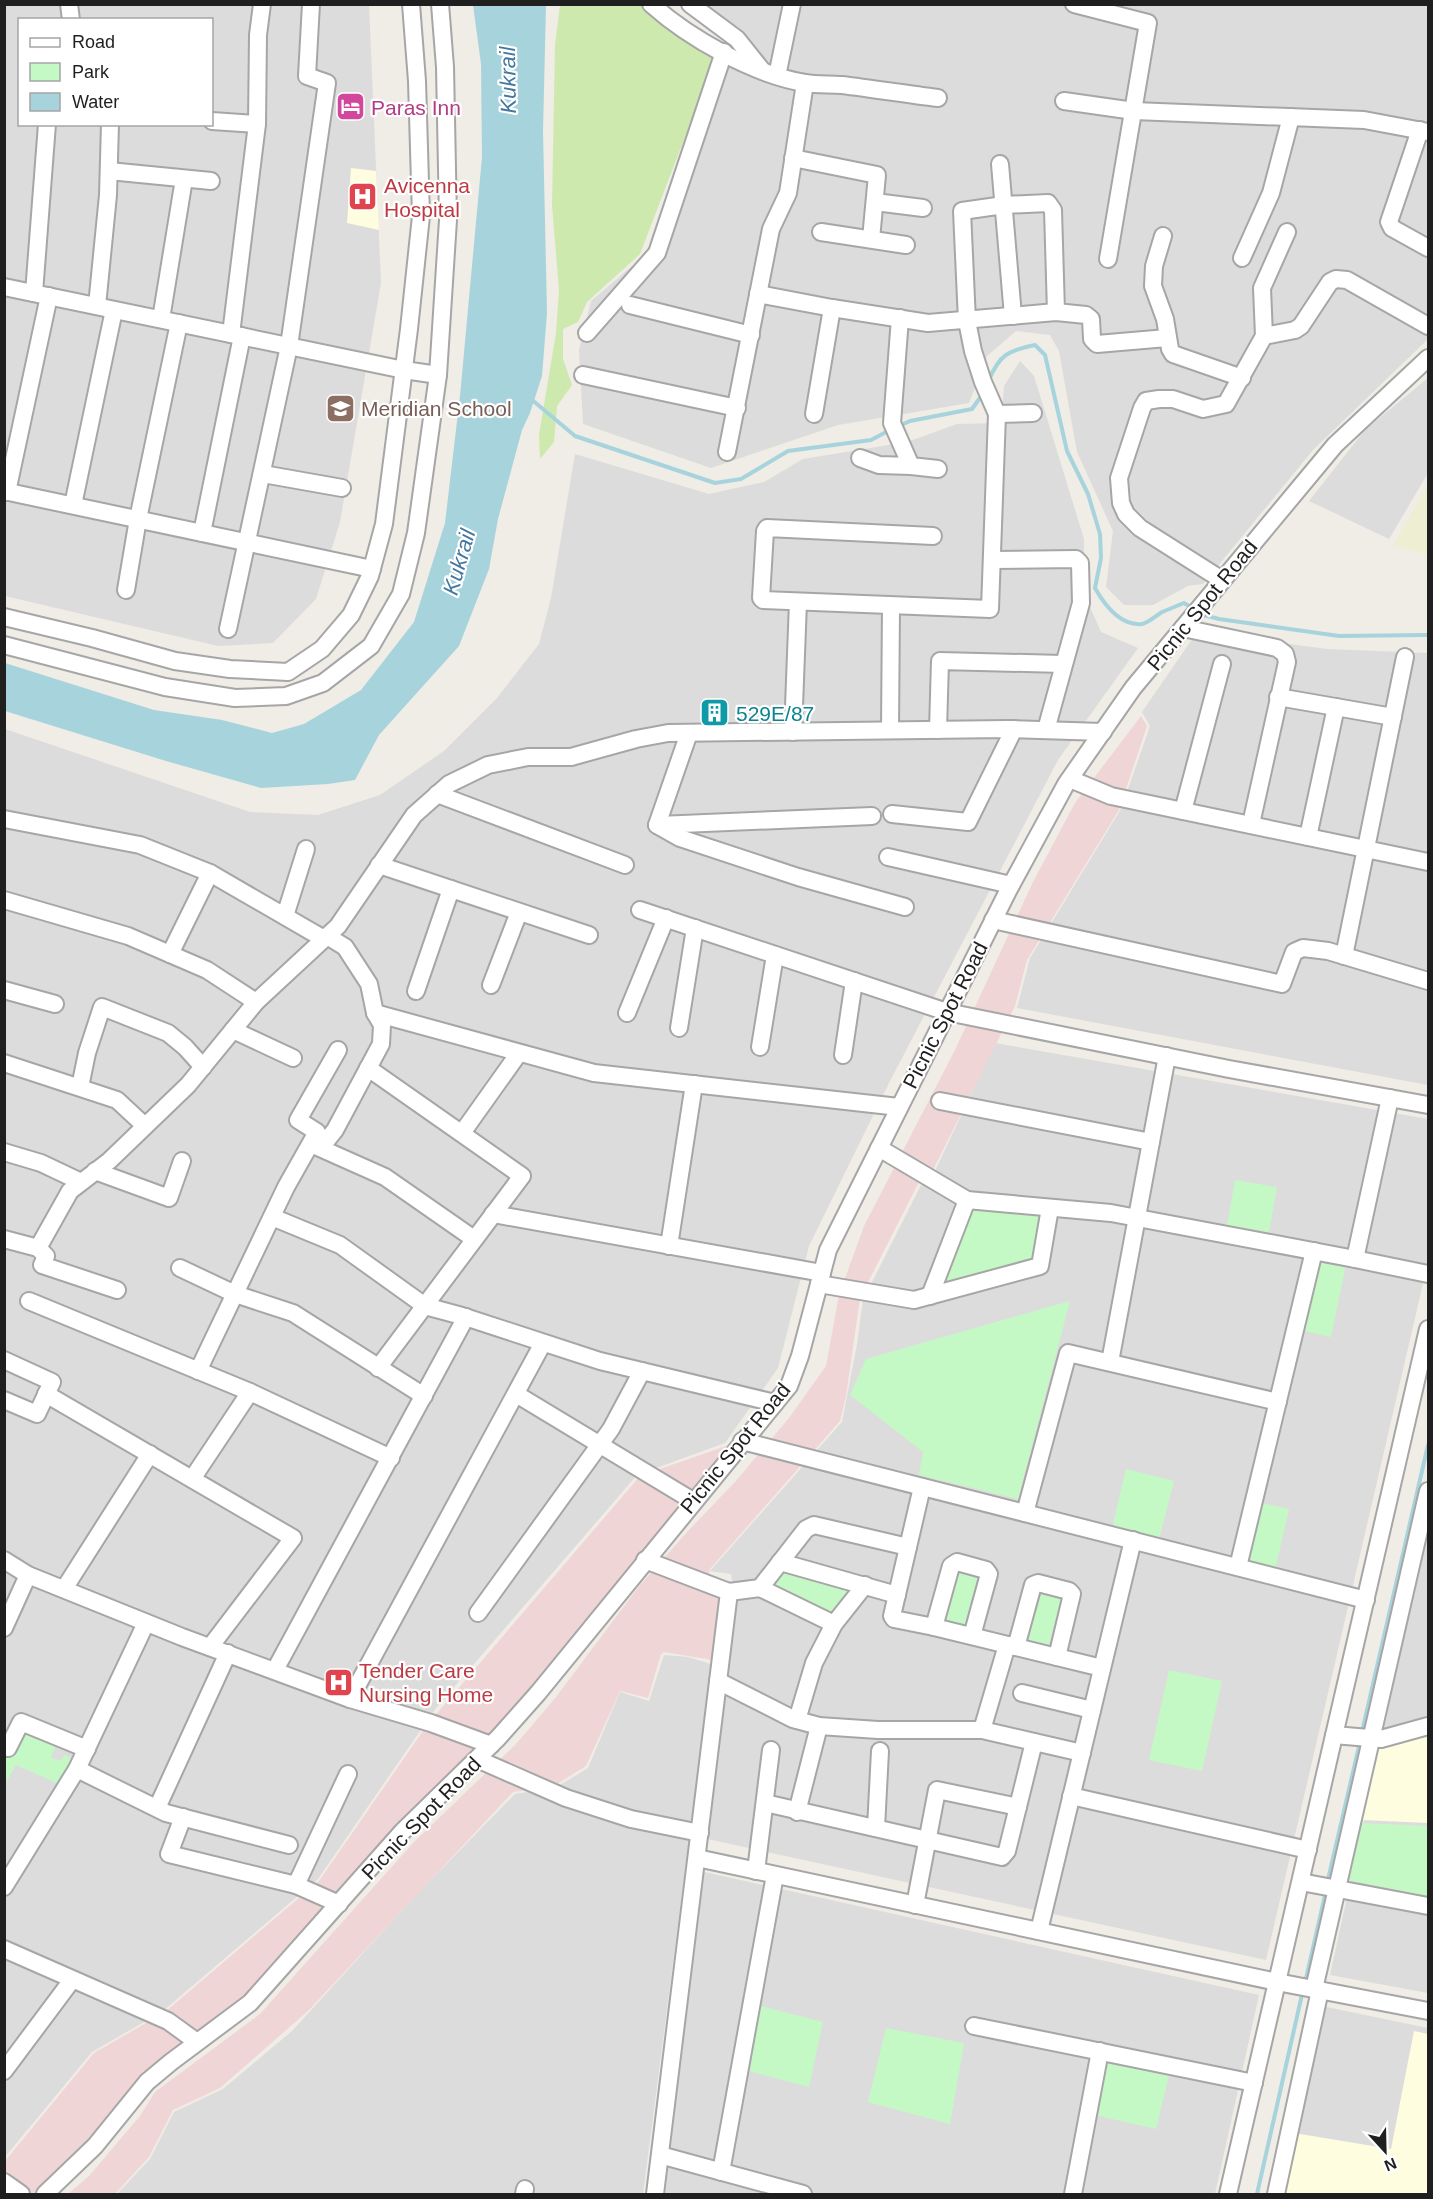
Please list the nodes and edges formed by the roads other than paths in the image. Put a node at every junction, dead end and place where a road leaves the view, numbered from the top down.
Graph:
1 (262, 4) edge
2 (311, 4) edge
3 (411, 4) edge
4 (440, 4) edge
5 (651, 4) edge
6 (690, 4) edge
7 (792, 4) edge
8 (1074, 4) edge
9 (724, 52) junction
10 (761, 69) junction
11 (777, 76) junction
12 (805, 83) junction
13 (938, 98) dead end
14 (1064, 101) dead end
15 (1134, 111) junction
16 (1290, 117) junction
17 (213, 121) edge
18 (257, 124) junction
19 (47, 126) edge
20 (110, 126) edge
21 (1424, 131) edge
22 (794, 158) junction
23 (1000, 164) dead end
24 (109, 171) junction
25 (184, 179) junction
26 (211, 181) dead end
27 (875, 202) junction
28 (1004, 205) junction
29 (923, 208) dead end
30 (821, 232) dead end
31 (1287, 232) dead end
32 (1163, 236) dead end
33 (872, 239) junction
34 (906, 244) dead end
35 (1428, 248) edge
36 (1242, 258) dead end
37 (1108, 259) dead end
38 (4, 287) edge
39 (758, 294) junction
40 (41, 295) junction
41 (630, 305) dead end
42 (97, 306) junction
43 (832, 308) junction
44 (114, 310) junction
45 (1056, 312) junction
46 (1013, 316) junction
47 (900, 318) junction
48 (160, 319) junction
49 (967, 321) junction
50 (179, 323) junction
51 (1428, 326) edge
52 (587, 333) dead end
53 (236, 335) junction
54 (751, 335) junction
55 (1264, 336) junction
56 (1167, 338) junction
57 (289, 346) junction
58 (1428, 358) edge
59 (404, 370) junction
60 (438, 375) junction
61 (583, 375) dead end
62 (1242, 378) junction
63 (737, 408) junction
64 (1033, 413) dead end
65 (814, 414) dead end
66 (997, 414) junction
67 (727, 452) dead end
68 (860, 458) dead end
69 (911, 466) junction
70 (938, 469) dead end
71 (263, 474) junction
72 (342, 488) dead end
73 (6, 491) edge
74 (73, 506) junction
75 (138, 519) junction
76 (202, 533) junction
77 (933, 536) dead end
78 (248, 543) junction
79 (993, 560) junction
80 (372, 568) junction
81 (1222, 580) junction
82 (126, 590) dead end
83 (798, 602) junction
84 (891, 606) junction
85 (4, 617) edge
86 (1186, 624) junction
87 (228, 629) dead end
88 (4, 645) edge
89 (1405, 657) dead end
90 (1064, 664) junction
91 (1222, 664) dead end
92 (1278, 697) junction
93 (1336, 707) junction
94 (1393, 717) junction
95 (1014, 729) junction
96 (890, 730) junction
97 (938, 730) junction
98 (1046, 730) junction
99 (793, 732) junction
100 (1103, 732) junction
101 (689, 733) junction
102 (1070, 779) junction
103 (437, 794) junction
104 (1184, 811) junction
105 (892, 814) dead end
106 (872, 816) dead end
107 (4, 819) edge
108 (1251, 824) junction
109 (657, 825) junction
110 (1308, 837) junction
111 (306, 849) dead end
112 (1366, 849) junction
113 (888, 857) dead end
114 (1428, 862) edge
115 (379, 865) junction
116 (625, 865) dead end
117 (210, 873) junction
118 (1011, 885) junction
119 (451, 889) junction
120 (4, 900) edge
121 (905, 907) dead end
122 (640, 910) dead end
123 (519, 912) junction
124 (285, 916) junction
125 (666, 918) junction
126 (993, 920) junction
127 (695, 928) junction
128 (589, 935) dead end
129 (325, 938) junction
130 (170, 954) junction
131 (775, 955) junction
132 (1344, 956) junction
133 (854, 981) junction
134 (1428, 981) edge
135 (491, 985) dead end
136 (4, 990) edge
137 (416, 991) dead end
138 (256, 1002) junction
139 (56, 1005) dead end
140 (947, 1012) junction
141 (375, 1013) junction
142 (627, 1013) dead end
143 (679, 1028) dead end
144 (233, 1030) junction
145 (760, 1047) dead end
146 (338, 1050) dead end
147 (519, 1053) junction
148 (843, 1055) dead end
149 (1167, 1056) junction
150 (293, 1058) dead end
151 (4, 1063) edge
152 (203, 1067) junction
153 (368, 1068) junction
154 (694, 1084) junction
155 (80, 1087) junction
156 (1390, 1098) junction
157 (940, 1101) dead end
158 (1428, 1105) edge
159 (899, 1107) junction
160 (145, 1126) junction
161 (462, 1133) junction
162 (313, 1139) junction
163 (1151, 1142) junction
164 (879, 1148) junction
165 (4, 1152) edge
166 (182, 1161) dead end
167 (95, 1171) junction
168 (81, 1182) junction
169 (967, 1200) junction
170 (1050, 1208) junction
171 (493, 1214) junction
172 (272, 1217) junction
173 (1137, 1218) junction
174 (4, 1239) edge
175 (474, 1239) junction
176 (669, 1246) junction
177 (38, 1248) junction
178 (1314, 1251) junction
179 (1355, 1258) junction
180 (180, 1268) dead end
181 (1428, 1274) edge
182 (820, 1278) junction
183 (117, 1290) dead end
184 (235, 1294) junction
185 (930, 1296) junction
186 (29, 1302) dead end
187 (425, 1306) junction
188 (466, 1317) junction
189 (1428, 1329) edge
190 (543, 1343) junction
191 (4, 1360) edge
192 (1110, 1362) junction
193 (378, 1368) junction
194 (198, 1371) junction
195 (642, 1371) junction
196 (250, 1392) junction
197 (46, 1394) junction
198 (516, 1394) junction
199 (424, 1396) junction
200 (4, 1400) edge
201 (1278, 1402) junction
202 (775, 1403) junction
203 (742, 1441) junction
204 (600, 1444) junction
205 (150, 1454) junction
206 (391, 1458) junction
207 (192, 1479) junction
208 (922, 1487) junction
209 (1428, 1491) edge
210 (693, 1501) junction
211 (1025, 1513) junction
212 (1133, 1540) junction
213 (908, 1547) junction
214 (4, 1560) edge
215 (645, 1560) junction
216 (780, 1562) junction
217 (1238, 1567) junction
218 (28, 1575) junction
219 (865, 1585) junction
220 (760, 1588) junction
221 (64, 1589) junction
222 (729, 1592) junction
223 (897, 1594) junction
224 (1366, 1600) junction
225 (478, 1613) dead end
226 (146, 1623) junction
227 (834, 1624) junction
228 (934, 1627) junction
229 (4, 1628) edge
230 (972, 1636) junction
231 (1011, 1646) junction
232 (210, 1647) junction
233 (228, 1653) junction
234 (1057, 1657) junction
235 (1102, 1668) junction
236 (275, 1670) junction
237 (718, 1681) junction
238 (1022, 1693) dead end
239 (350, 1699) junction
240 (1092, 1710) junction
241 (797, 1720) junction
242 (819, 1726) junction
243 (1428, 1726) edge
244 (982, 1730) junction
245 (1334, 1735) junction
246 (1364, 1738) junction
247 (1034, 1742) junction
248 (491, 1745) junction
249 (4, 1747) edge
250 (87, 1749) junction
251 (771, 1750) dead end
252 (880, 1751) dead end
253 (1082, 1753) junction
254 (477, 1759) junction
255 (77, 1769) junction
256 (348, 1774) dead end
257 (1071, 1796) junction
258 (765, 1803) junction
259 (1018, 1807) junction
260 (157, 1808) junction
261 (797, 1812) junction
262 (183, 1817) junction
263 (876, 1828) junction
264 (700, 1833) junction
265 (927, 1840) junction
266 (289, 1845) dead end
267 (1308, 1850) junction
268 (697, 1858) junction
269 (756, 1871) junction
270 (775, 1875) junction
271 (1300, 1882) junction
272 (296, 1886) junction
273 (4, 1887) edge
274 (1330, 1887) junction
275 (339, 1904) junction
276 (915, 1905) junction
277 (1428, 1906) edge
278 (1039, 1931) junction
279 (4, 1949) edge
280 (72, 1980) junction
281 (1277, 1982) junction
282 (1310, 1988) junction
283 (1428, 2011) edge
284 (974, 2025) dead end
285 (197, 2042) junction
286 (1100, 2051) junction
287 (4, 2071) edge
288 (1254, 2083) junction
289 (660, 2155) junction
290 (721, 2172) junction
291 (4, 2182) edge
292 (21, 2194) edge
293 (45, 2194) edge
294 (655, 2194) edge
295 (803, 2194) edge
296 (1073, 2194) edge
297 (1228, 2194) edge
298 (1276, 2194) edge

1 - 18 street
2 - 57 street
3 - 59 street
4 - 60 street
5 - 9 street
6 - 10 street
7 - 11 street
8 - 15 street
9 - 10 street
9 - 52 street
10 - 11 street
11 - 12 street
12 - 13 street
12 - 22 street
14 - 15 street
15 - 16 street
15 - 37 street
16 - 21 street
16 - 36 street
17 - 18 street
18 - 53 street
19 - 40 street
20 - 24 street
21 - 35 street
22 - 27 street
22 - 39 street
23 - 28 street
24 - 25 street
24 - 42 street
25 - 26 street
25 - 48 street
27 - 29 street
27 - 33 street
28 - 45 street
28 - 46 street
28 - 49 street
30 - 33 street
31 - 55 street
32 - 56 street
33 - 34 street
38 - 40 street
39 - 43 street
39 - 54 street
40 - 42 street
40 - 73 street
41 - 54 street
42 - 44 street
43 - 47 street
43 - 65 street
44 - 48 street
44 - 74 street
45 - 46 street
45 - 56 street
46 - 49 street
47 - 49 street
47 - 69 street
48 - 50 street
49 - 66 street
50 - 53 street
50 - 75 street
51 - 55 street
53 - 57 street
53 - 76 street
54 - 63 street
55 - 62 street
56 - 62 street
57 - 59 street
57 - 71 street
58 - 81 street, Picnic Spot Road
59 - 60 street
59 - 80 street
60 - 88 street
61 - 63 street
62 - 81 street
63 - 67 street
64 - 66 street
66 - 79 street
68 - 69 street
69 - 70 street
71 - 72 street
71 - 78 street
73 - 74 street
74 - 75 street
75 - 76 street
75 - 82 street
76 - 78 street
77 - 83 street
78 - 80 street
78 - 87 street
79 - 84 street
79 - 90 street
80 - 85 street
81 - 86 street, Picnic Spot Road
83 - 84 street
83 - 99 street
84 - 96 street
86 - 92 street
86 - 100 street, Picnic Spot Road
89 - 94 street
90 - 97 street
90 - 98 street
91 - 104 street
92 - 93 street
92 - 108 street
93 - 94 street
93 - 110 street
94 - 112 street
95 - 97 street
95 - 98 street
95 - 105 street
96 - 97 street
96 - 99 street
98 - 100 street
99 - 101 street
100 - 102 street, Picnic Spot Road
101 - 103 street
101 - 109 street
102 - 104 street
102 - 118 street, Picnic Spot Road
103 - 115 street
103 - 116 street
104 - 108 street
106 - 109 street
107 - 117 street
108 - 110 street
109 - 121 street
110 - 112 street
111 - 124 street
112 - 114 street
112 - 132 street
113 - 118 street
115 - 119 street
115 - 129 street
117 - 124 street
117 - 130 street
118 - 126 street, Picnic Spot Road
119 - 123 street
119 - 137 street
120 - 130 street
122 - 125 street
123 - 128 street
123 - 135 street
124 - 129 street
125 - 127 street
125 - 142 street
126 - 132 street
126 - 140 street, Picnic Spot Road
127 - 131 street
127 - 143 street
129 - 138 street
129 - 141 street
130 - 138 street
131 - 133 street
131 - 145 street
132 - 134 street
133 - 140 street
133 - 148 street
136 - 139 street
138 - 144 street
140 - 149 street
140 - 159 street, Picnic Spot Road
141 - 147 street
141 - 153 street
144 - 150 street
144 - 152 street
146 - 162 street
147 - 154 street
147 - 161 street
149 - 156 street
149 - 163 street
151 - 155 street
152 - 155 street
152 - 160 street
153 - 161 street
153 - 162 street
154 - 159 street
154 - 176 street
155 - 160 street
156 - 158 street
156 - 179 street
157 - 163 street
159 - 164 street, Picnic Spot Road
160 - 167 street
161 - 171 street
162 - 172 street
162 - 175 street
163 - 173 street
164 - 169 street
164 - 182 street, Picnic Spot Road
165 - 168 street
166 - 167 street
167 - 168 street
168 - 177 street
169 - 170 street
169 - 185 street
170 - 173 street
170 - 185 street
171 - 175 street
171 - 176 street
172 - 184 street
172 - 187 street
173 - 178 street
173 - 192 street
174 - 177 street
175 - 187 street
176 - 182 street
177 - 183 street
178 - 179 street
178 - 201 street
179 - 181 street
180 - 184 street
182 - 185 street
182 - 202 street, Picnic Spot Road
184 - 193 street
184 - 194 street
186 - 194 street
187 - 188 street
187 - 193 street
188 - 190 street
188 - 199 street
189 - 224 street
190 - 195 street
190 - 198 street
191 - 197 street
192 - 201 street
192 - 211 street
193 - 199 street
194 - 196 street
195 - 202 street
195 - 204 street
196 - 206 street
196 - 207 street
197 - 200 street
197 - 205 street
198 - 204 street
198 - 239 street
199 - 206 street
201 - 217 street
202 - 203 street, Picnic Spot Road
203 - 208 street
203 - 210 street, Picnic Spot Road
204 - 210 street
204 - 225 street
205 - 207 street
205 - 221 street
206 - 236 street
207 - 232 street
208 - 211 street
208 - 213 street
209 - 246 street
210 - 215 street, Picnic Spot Road
211 - 212 street
212 - 217 street
212 - 235 street
213 - 216 street
213 - 223 street
214 - 218 street
215 - 222 street
215 - 248 street, Picnic Spot Road
216 - 219 street
216 - 220 street
217 - 224 street
218 - 221 street
218 - 229 street
219 - 223 street
219 - 227 street
220 - 222 street
220 - 227 street
221 - 226 street
222 - 237 street
223 - 228 street
224 - 245 street
226 - 232 street
226 - 250 street
227 - 241 street
228 - 230 street
228 - 230 street
230 - 231 street
231 - 234 street
231 - 234 street
231 - 244 street
232 - 233 street
233 - 236 street
233 - 260 street
234 - 235 street
235 - 240 street
236 - 239 street
237 - 241 street
237 - 264 street
238 - 240 street
239 - 248 street
240 - 253 street
241 - 242 street
242 - 244 street
242 - 261 street
243 - 246 street
244 - 247 street
245 - 246 street
245 - 267 street
246 - 274 street
247 - 253 street
247 - 259 street
248 - 254 street, Picnic Spot Road
249 - 250 street
250 - 255 street
251 - 258 street
252 - 263 street
253 - 257 street
254 - 264 street
254 - 275 street, Picnic Spot Road
255 - 260 street
255 - 273 street
256 - 272 street
257 - 267 street
257 - 278 street
258 - 261 street
258 - 269 street
259 - 265 street
259 - 265 street
260 - 262 street
261 - 263 street
262 - 266 street
262 - 272 street
263 - 265 street
264 - 268 street
265 - 276 street
267 - 271 street
268 - 269 street
268 - 289 street
269 - 270 street
270 - 276 street
270 - 290 street
271 - 274 street
271 - 281 street
272 - 275 street
274 - 277 street
274 - 282 street
275 - 285 street, Picnic Spot Road
276 - 278 street
278 - 281 street
279 - 280 street
280 - 285 street
280 - 287 street
281 - 282 street
281 - 288 street
282 - 283 street
282 - 298 street
284 - 286 street
285 - 293 street, Picnic Spot Road
286 - 288 street
286 - 296 street
288 - 297 street
289 - 290 street
289 - 294 street
290 - 295 street
291 - 292 street

